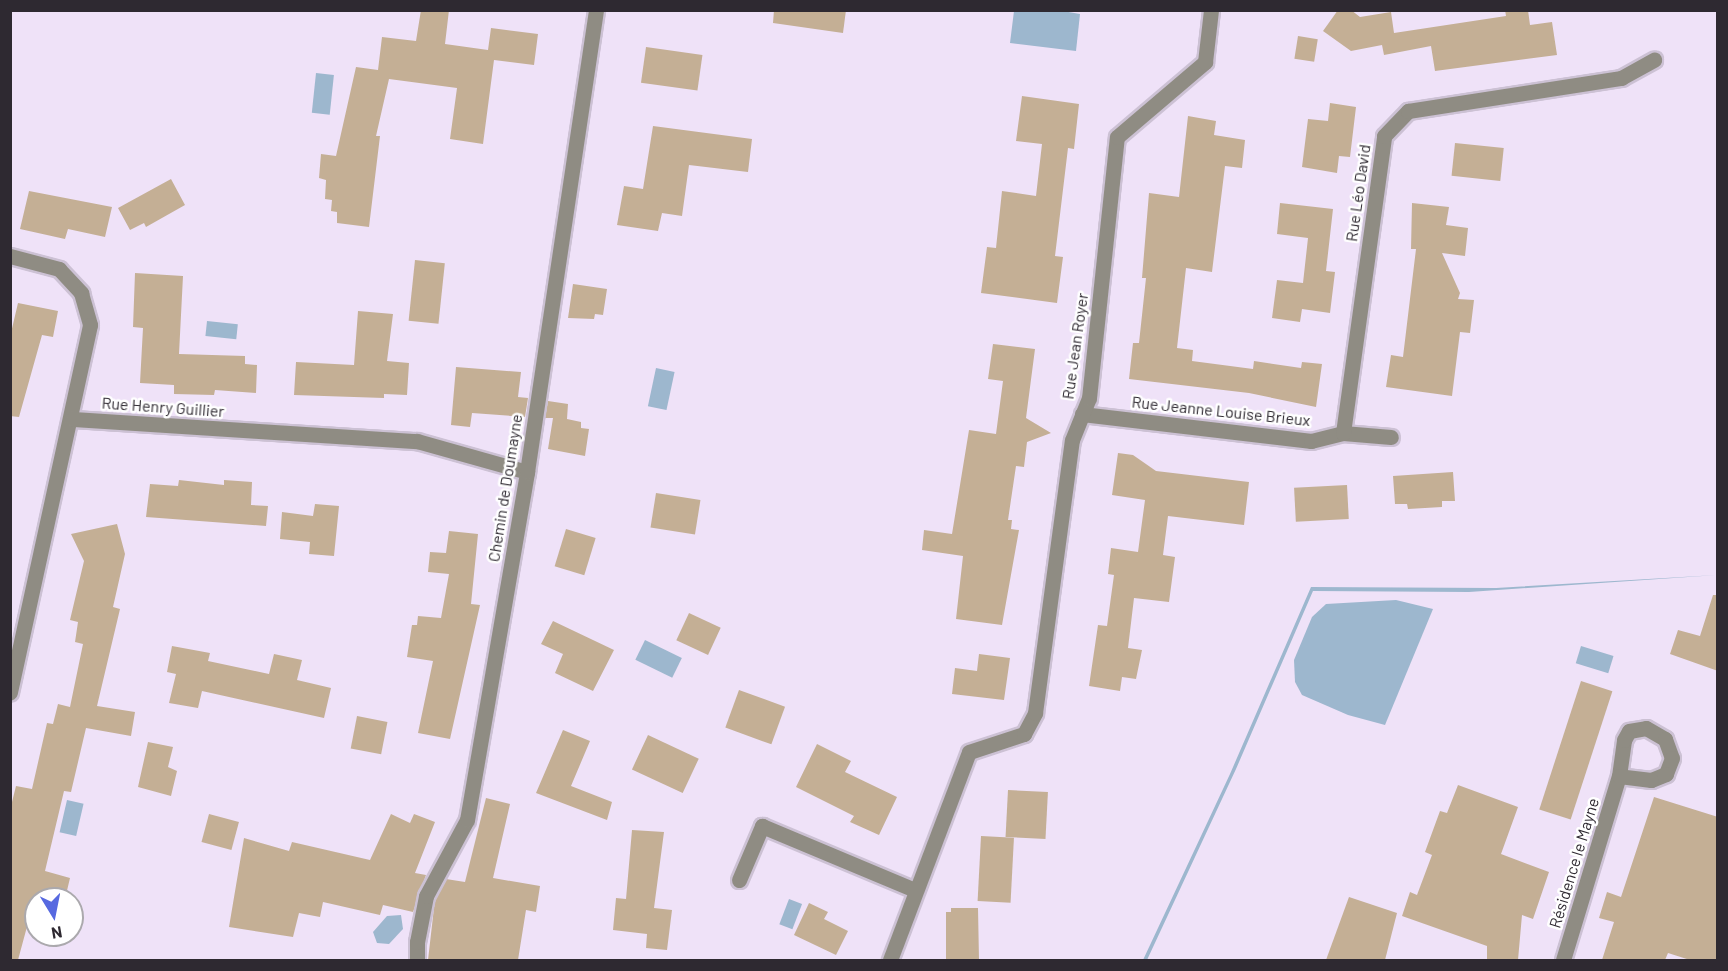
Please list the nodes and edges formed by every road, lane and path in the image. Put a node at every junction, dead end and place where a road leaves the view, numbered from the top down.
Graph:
1 (596, 10) edge
2 (1211, 10) edge
3 (1654, 60) dead end
4 (10, 256) edge
5 (1082, 414) junction
6 (73, 419) junction
7 (1343, 433) junction
8 (1391, 437) dead end
9 (527, 472) junction
10 (10, 693) edge
11 (1619, 776) dead end
12 (739, 880) dead end
13 (915, 890) junction
14 (417, 960) edge
15 (890, 960) edge
16 (1563, 960) edge

1 - 9 street, Chemin de Doumayne
2 - 5 street, Rue Jean Royer
3 - 7 street, Rue Léo David
4 - 6 street
5 - 7 street, Rue Jeanne Louise Brieux
5 - 13 street, Rue Jean Royer
6 - 9 street, Rue Henry Guillier
6 - 10 street
7 - 8 street, Rue Jeanne Louise Brieux
9 - 14 street, Chemin de Doumayne
11 - 16 street, Résidence le Mayne
12 - 13 street
13 - 15 street

